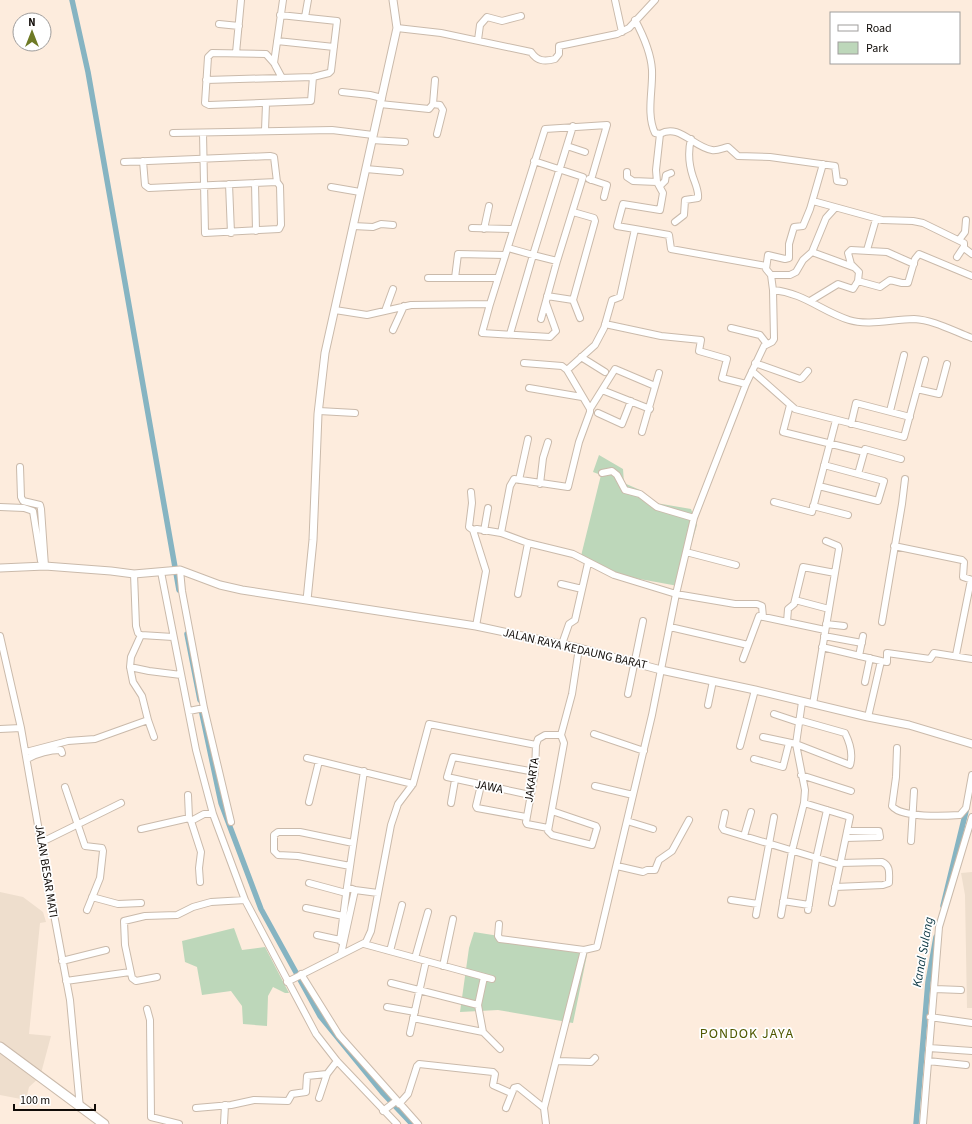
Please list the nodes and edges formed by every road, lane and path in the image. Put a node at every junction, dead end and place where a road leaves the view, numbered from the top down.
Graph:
1 (241, 0) edge
2 (283, 0) edge
3 (308, 0) edge
4 (393, 0) edge
5 (615, 0) edge
6 (655, 0) edge
7 (280, 15) junction
8 (521, 16) dead end
9 (305, 17) junction
10 (635, 20) junction
11 (219, 24) dead end
12 (239, 26) junction
13 (397, 28) junction
14 (622, 32) junction
15 (478, 40) junction
16 (277, 41) junction
17 (334, 47) junction
18 (236, 53) junction
19 (274, 63) junction
20 (282, 78) junction
21 (313, 78) junction
22 (206, 80) junction
23 (435, 80) dead end
24 (342, 92) dead end
25 (381, 101) junction
26 (266, 104) junction
27 (433, 104) junction
28 (573, 126) junction
29 (265, 130) junction
30 (173, 133) dead end
31 (203, 133) junction
32 (437, 134) dead end
33 (660, 134) junction
34 (372, 137) junction
35 (691, 139) junction
36 (405, 142) dead end
37 (567, 146) junction
38 (585, 152) dead end
39 (204, 159) junction
40 (143, 161) junction
41 (534, 161) junction
42 (124, 162) dead end
43 (823, 164) junction
44 (366, 169) junction
45 (560, 169) junction
46 (400, 172) dead end
47 (627, 172) dead end
48 (671, 173) dead end
49 (583, 177) junction
50 (592, 180) junction
51 (276, 182) junction
52 (844, 182) dead end
53 (255, 183) junction
54 (229, 184) junction
55 (659, 184) junction
56 (203, 185) junction
57 (332, 187) dead end
58 (360, 192) junction
59 (604, 197) dead end
60 (813, 201) junction
61 (489, 206) dead end
62 (835, 208) junction
63 (573, 212) junction
64 (876, 219) junction
65 (966, 220) dead end
66 (675, 222) dead end
67 (393, 225) dead end
68 (353, 226) junction
69 (472, 228) dead end
70 (484, 229) junction
71 (513, 229) junction
72 (635, 229) junction
73 (256, 231) junction
74 (231, 233) junction
75 (959, 240) junction
76 (508, 248) junction
77 (963, 248) junction
78 (867, 250) junction
79 (812, 252) junction
80 (972, 254) edge
81 (505, 255) junction
82 (534, 255) junction
83 (957, 257) dead end
84 (557, 261) junction
85 (914, 264) junction
86 (766, 266) junction
87 (855, 268) junction
88 (771, 275) junction
89 (972, 276) edge
90 (428, 278) dead end
91 (455, 278) junction
92 (498, 278) junction
93 (858, 281) junction
94 (393, 289) dead end
95 (773, 290) junction
96 (547, 296) junction
97 (573, 300) junction
98 (546, 302) junction
99 (810, 302) junction
100 (490, 304) junction
101 (404, 306) junction
102 (335, 310) junction
103 (385, 311) junction
104 (580, 318) dead end
105 (541, 319) dead end
106 (605, 324) junction
107 (731, 328) dead end
108 (393, 330) dead end
109 (510, 334) junction
110 (972, 338) edge
111 (767, 344) junction
112 (904, 356) dead end
113 (581, 357) junction
114 (925, 360) dead end
115 (524, 363) dead end
116 (755, 363) junction
117 (947, 364) dead end
118 (567, 370) junction
119 (808, 370) dead end
120 (752, 371) junction
121 (605, 372) dead end
122 (659, 373) dead end
123 (746, 384) junction
124 (655, 386) junction
125 (529, 388) dead end
126 (917, 389) junction
127 (602, 390) junction
128 (582, 397) junction
129 (631, 401) junction
130 (790, 405) junction
131 (590, 409) junction
132 (650, 409) junction
133 (319, 411) junction
134 (890, 411) junction
135 (355, 413) dead end
136 (598, 413) dead end
137 (910, 417) junction
138 (836, 420) junction
139 (851, 424) junction
140 (642, 432) dead end
141 (528, 439) dead end
142 (548, 442) dead end
143 (830, 444) junction
144 (864, 452) junction
145 (901, 459) dead end
146 (824, 465) junction
147 (20, 467) dead end
148 (602, 473) dead end
149 (858, 474) junction
150 (905, 479) dead end
151 (519, 480) junction
152 (540, 484) junction
153 (819, 486) junction
154 (470, 492) dead end
155 (774, 502) dead end
156 (0, 506) edge
157 (813, 506) junction
158 (488, 508) dead end
159 (848, 515) dead end
160 (694, 518) junction
161 (473, 530) junction
162 (484, 531) junction
163 (501, 533) junction
164 (826, 541) dead end
165 (528, 543) junction
166 (894, 546) junction
167 (686, 552) junction
168 (588, 563) junction
169 (736, 564) dead end
170 (44, 566) junction
171 (0, 568) edge
172 (178, 570) junction
173 (163, 572) junction
174 (835, 573) junction
175 (134, 574) junction
176 (972, 580) edge
177 (561, 584) dead end
178 (582, 588) junction
179 (518, 594) dead end
180 (676, 594) junction
181 (307, 600) junction
182 (795, 600) junction
183 (829, 609) junction
184 (763, 617) junction
185 (643, 621) dead end
186 (787, 622) junction
187 (882, 622) dead end
188 (476, 626) junction
189 (844, 626) dead end
190 (670, 627) junction
191 (825, 630) junction
192 (141, 635) junction
193 (0, 636) edge
194 (863, 636) dead end
195 (173, 637) junction
196 (862, 643) junction
197 (562, 644) junction
198 (748, 645) junction
199 (822, 647) junction
200 (578, 648) junction
201 (956, 655) junction
202 (859, 656) junction
203 (870, 658) junction
204 (743, 659) dead end
205 (972, 659) edge
206 (881, 661) junction
207 (635, 662) junction
208 (130, 667) junction
209 (661, 670) junction
210 (181, 675) junction
211 (713, 681) junction
212 (865, 682) dead end
213 (755, 690) junction
214 (628, 694) dead end
215 (802, 702) junction
216 (813, 704) junction
217 (708, 705) dead end
218 (203, 709) junction
219 (190, 711) junction
220 (774, 714) dead end
221 (868, 717) junction
222 (148, 720) junction
223 (798, 721) junction
224 (21, 728) junction
225 (0, 729) edge
226 (594, 734) dead end
227 (561, 735) junction
228 (154, 737) dead end
229 (763, 737) dead end
230 (789, 743) junction
231 (796, 744) junction
232 (972, 744) edge
233 (536, 745) junction
234 (740, 746) dead end
235 (897, 748) dead end
236 (644, 751) junction
237 (26, 752) junction
238 (62, 753) dead end
239 (307, 758) dead end
240 (27, 759) junction
241 (754, 759) dead end
242 (319, 761) junction
243 (364, 771) junction
244 (535, 772) junction
245 (802, 776) junction
246 (972, 776) edge
247 (454, 780) junction
248 (413, 784) junction
249 (481, 785) junction
250 (595, 786) dead end
251 (65, 787) dead end
252 (851, 791) dead end
253 (914, 791) dead end
254 (188, 795) dead end
255 (530, 795) junction
256 (633, 795) junction
257 (309, 802) dead end
258 (121, 803) dead end
259 (451, 803) dead end
260 (804, 803) junction
261 (828, 810) junction
262 (552, 811) junction
263 (751, 812) dead end
264 (725, 813) dead end
265 (213, 814) junction
266 (912, 814) junction
267 (526, 817) junction
268 (774, 817) dead end
269 (972, 817) edge
270 (190, 819) junction
271 (689, 820) dead end
272 (627, 821) junction
273 (230, 822) dead end
274 (76, 825) junction
275 (548, 828) junction
276 (653, 829) dead end
277 (141, 830) dead end
278 (847, 831) junction
279 (744, 836) junction
280 (846, 838) junction
281 (911, 841) dead end
282 (42, 842) junction
283 (353, 843) junction
284 (769, 843) junction
285 (792, 851) junction
286 (816, 859) junction
287 (840, 864) junction
288 (350, 866) junction
289 (617, 866) junction
290 (200, 882) dead end
291 (309, 884) dead end
292 (835, 887) junction
293 (347, 890) junction
294 (355, 890) junction
295 (378, 894) junction
296 (92, 897) junction
297 (245, 900) junction
298 (731, 900) dead end
299 (783, 901) junction
300 (141, 903) dead end
301 (832, 903) dead end
302 (758, 904) junction
303 (402, 905) dead end
304 (306, 908) dead end
305 (87, 910) dead end
306 (428, 912) dead end
307 (756, 915) dead end
308 (781, 915) dead end
309 (343, 916) junction
310 (453, 919) dead end
311 (499, 924) dead end
312 (317, 935) dead end
313 (340, 940) junction
314 (364, 944) junction
315 (106, 950) dead end
316 (584, 950) junction
317 (390, 951) junction
318 (339, 955) junction
319 (416, 958) junction
320 (62, 961) junction
321 (426, 961) junction
322 (442, 966) junction
323 (130, 972) junction
324 (300, 975) junction
325 (157, 977) dead end
326 (484, 977) junction
327 (492, 979) dead end
328 (288, 981) junction
329 (66, 982) junction
330 (391, 983) dead end
331 (935, 988) junction
332 (420, 989) junction
333 (961, 990) dead end
334 (478, 1005) junction
335 (387, 1007) dead end
336 (147, 1009) dead end
337 (414, 1015) junction
338 (930, 1017) junction
339 (972, 1023) edge
340 (483, 1032) junction
341 (410, 1033) dead end
342 (0, 1047) edge
343 (929, 1048) junction
344 (500, 1049) dead end
345 (972, 1051) edge
346 (595, 1058) dead end
347 (337, 1061) junction
348 (557, 1061) junction
349 (928, 1061) junction
350 (966, 1065) dead end
351 (327, 1074) junction
352 (510, 1093) junction
353 (319, 1098) dead end
354 (396, 1102) junction
355 (225, 1105) junction
356 (80, 1108) junction
357 (196, 1108) dead end
358 (506, 1108) dead end
359 (544, 1108) junction
360 (384, 1110) junction
361 (158, 1122) edge
362 (104, 1124) edge
363 (179, 1124) edge
364 (224, 1124) edge
365 (396, 1124) edge
366 (418, 1124) edge
367 (546, 1124) edge
368 (923, 1124) edge

1 - 12 street
2 - 7 street
3 - 9 street
4 - 13 street
5 - 14 street
6 - 10 street
7 - 9 street
7 - 16 street
8 - 15 street
9 - 17 street
10 - 14 street
10 - 33 street
11 - 12 street
12 - 18 street
13 - 15 street
13 - 25 street
14 - 15 street
16 - 17 street
16 - 19 street
17 - 21 street
18 - 19 street
18 - 22 street
19 - 20 street
20 - 21 street
20 - 22 street
21 - 26 street
22 - 26 street
23 - 27 street
24 - 25 street
25 - 27 street
25 - 34 street
26 - 29 street
27 - 32 street
28 - 37 street
28 - 41 street
28 - 50 street
29 - 31 street
29 - 34 street
30 - 31 street
31 - 39 street
33 - 35 street
33 - 55 street
34 - 36 street
34 - 44 street
35 - 43 street
35 - 66 street
37 - 38 street
37 - 45 street
39 - 40 street
39 - 51 street
39 - 56 street
40 - 42 street
40 - 56 street
41 - 45 street
41 - 71 street
43 - 52 street
43 - 60 street
44 - 46 street
44 - 58 street
45 - 49 street
45 - 82 street
47 - 55 street
48 - 55 street
49 - 50 street
49 - 63 street
50 - 59 street
51 - 53 street
51 - 73 street
53 - 54 street
53 - 73 street
54 - 56 street
54 - 74 street
55 - 72 street
56 - 74 street
57 - 58 street
58 - 68 street
60 - 62 street
60 - 86 street
61 - 70 street
62 - 64 street
62 - 79 street
63 - 84 street
63 - 97 street
64 - 75 street
64 - 78 street
65 - 75 street
67 - 68 street
68 - 102 street
69 - 70 street
70 - 71 street
71 - 76 street
72 - 86 street
72 - 106 street
73 - 74 street
75 - 77 street
76 - 81 street
76 - 82 street
77 - 80 street
77 - 83 street
78 - 85 street
78 - 87 street
79 - 87 street
79 - 88 street
81 - 91 street
81 - 92 street
82 - 84 street
82 - 109 street
84 - 96 street
85 - 89 street
85 - 93 street
86 - 88 street
87 - 93 street
88 - 95 street
90 - 91 street
91 - 92 street
92 - 100 street
93 - 99 street
94 - 103 street
95 - 99 street
95 - 111 street
96 - 97 street
96 - 98 street
97 - 104 street
98 - 105 street
98 - 109 street
99 - 110 street
100 - 101 street
100 - 109 street
101 - 103 street
101 - 108 street
102 - 103 street
102 - 133 street
106 - 113 street
106 - 123 street
107 - 111 street
111 - 116 street
112 - 134 street
113 - 118 street
113 - 121 street
114 - 126 street
115 - 118 street
116 - 119 street
116 - 120 street
117 - 126 street
118 - 128 street
120 - 123 street
120 - 130 street
122 - 124 street
123 - 160 street
124 - 127 street
124 - 132 street
125 - 128 street
126 - 137 street
127 - 129 street
127 - 131 street
128 - 131 street
129 - 132 street
129 - 136 street
130 - 138 street
130 - 143 street
131 - 152 street
132 - 140 street
133 - 135 street
133 - 181 street
134 - 137 street
134 - 139 street
137 - 139 street
138 - 139 street
138 - 143 street
141 - 151 street
142 - 152 street
143 - 144 street
143 - 146 street
144 - 145 street
144 - 149 street
146 - 149 street
146 - 153 street
147 - 170 street
148 - 160 street
149 - 153 street
150 - 166 street
151 - 152 street
151 - 163 street
153 - 157 street
154 - 161 street
155 - 157 street
156 - 170 street
157 - 159 street
158 - 162 street
160 - 167 street
161 - 162 street
161 - 188 street
162 - 163 street
163 - 165 street
164 - 174 street
165 - 168 street
165 - 179 street
166 - 176 street
166 - 187 street
167 - 169 street
167 - 180 street
168 - 178 street
168 - 180 street
170 - 171 street
170 - 175 street
172 - 173 street
172 - 181 street, JALAN RAYA KEDAUNG BARAT
172 - 218 street
173 - 175 street
173 - 195 street
174 - 182 street
174 - 183 street
175 - 192 street
176 - 201 street
177 - 178 street
178 - 197 street
180 - 184 street
180 - 190 street
181 - 188 street, JALAN RAYA KEDAUNG BARAT
182 - 183 street
182 - 186 street
183 - 191 street
184 - 186 street
184 - 198 street
185 - 207 street
186 - 191 street
188 - 197 street, JALAN RAYA KEDAUNG BARAT
189 - 191 street
190 - 198 street
190 - 209 street
191 - 196 street
191 - 199 street
192 - 195 street
192 - 208 street
193 - 224 street, JALAN BESAR MATI
194 - 196 street
195 - 210 street
196 - 202 street
197 - 200 street, JALAN RAYA KEDAUNG BARAT
198 - 204 street
199 - 202 street
199 - 216 street
200 - 207 street, JALAN RAYA KEDAUNG BARAT
200 - 227 street, JAKARTA
201 - 205 street
201 - 206 street
202 - 203 street
203 - 206 street
203 - 212 street
206 - 221 street
207 - 209 street, JALAN RAYA KEDAUNG BARAT
207 - 214 street
208 - 210 street
208 - 222 street
209 - 211 street, JALAN RAYA KEDAUNG BARAT
209 - 236 street
210 - 219 street
211 - 213 street, JALAN RAYA KEDAUNG BARAT
211 - 217 street
213 - 215 street, JALAN RAYA KEDAUNG BARAT
213 - 234 street
215 - 216 street, JALAN RAYA KEDAUNG BARAT
215 - 223 street
216 - 221 street, JALAN RAYA KEDAUNG BARAT
218 - 219 street
218 - 273 street
219 - 265 street
220 - 223 street
221 - 232 street, JALAN RAYA KEDAUNG BARAT
222 - 228 street
222 - 237 street
223 - 231 street
223 - 231 street
224 - 225 street
224 - 237 street, JALAN BESAR MATI
226 - 236 street
227 - 233 street, JAKARTA
227 - 262 street, JAKARTA
229 - 230 street
230 - 231 street
230 - 241 street
231 - 245 street
233 - 244 street, JAKARTA
233 - 248 street
235 - 266 street
236 - 256 street
237 - 240 street, JALAN BESAR MATI
238 - 240 street
239 - 242 street
240 - 282 street, JALAN BESAR MATI
242 - 243 street
242 - 257 street
243 - 248 street
243 - 283 street
244 - 247 street, JAWA
244 - 255 street, JAKARTA
245 - 252 street
245 - 260 street
246 - 266 street
247 - 249 street, JAWA
247 - 259 street
248 - 295 street
249 - 255 street, JAWA
249 - 267 street
250 - 256 street
251 - 274 street
253 - 266 street
254 - 270 street
255 - 267 street, JAKARTA
256 - 272 street
258 - 274 street
260 - 261 street
260 - 285 street
261 - 278 street
261 - 286 street
262 - 275 street, JAKARTA
262 - 275 street, JAKARTA
263 - 279 street
264 - 279 street
265 - 270 street
265 - 297 street
266 - 281 street
267 - 275 street, JAKARTA
268 - 284 street
269 - 331 street
270 - 277 street
270 - 290 street
271 - 289 street
272 - 276 street
272 - 289 street
274 - 282 street
274 - 296 street
278 - 280 street
278 - 280 street
279 - 284 street
280 - 287 street
282 - 320 street, JALAN BESAR MATI
283 - 288 street
283 - 288 street
284 - 285 street
284 - 302 street
285 - 286 street
285 - 299 street
286 - 287 street
286 - 299 street
287 - 292 street
287 - 292 street
288 - 293 street
289 - 316 street
291 - 293 street
292 - 301 street
293 - 294 street
293 - 309 street
294 - 295 street
294 - 318 street
295 - 314 street
296 - 300 street
296 - 305 street
297 - 323 street
297 - 328 street
298 - 302 street
299 - 308 street
302 - 307 street
303 - 317 street
304 - 309 street
306 - 319 street
309 - 313 street
310 - 322 street
311 - 316 street
312 - 313 street
313 - 318 street
314 - 317 street
314 - 318 street
315 - 320 street
316 - 348 street
317 - 319 street
318 - 324 street
319 - 321 street
320 - 329 street, JALAN BESAR MATI
321 - 322 street
321 - 332 street
322 - 326 street
323 - 325 street
323 - 329 street
324 - 328 street
324 - 354 street
326 - 327 street
326 - 334 street
328 - 347 street
329 - 356 street, JALAN BESAR MATI
330 - 332 street
331 - 333 street
331 - 338 street
332 - 334 street
332 - 337 street
334 - 340 street
335 - 337 street
336 - 361 street
337 - 340 street
337 - 341 street
338 - 339 street
338 - 343 street
340 - 344 street
342 - 356 main road
343 - 345 street
343 - 349 street
346 - 348 street
347 - 351 street
347 - 360 street
348 - 359 street
349 - 350 street
349 - 368 street
351 - 353 street
351 - 355 street
352 - 354 street
352 - 358 street
352 - 359 street
354 - 360 street
354 - 366 street
355 - 357 street
355 - 364 street
356 - 362 main road
359 - 367 street
360 - 365 street
361 - 363 street

